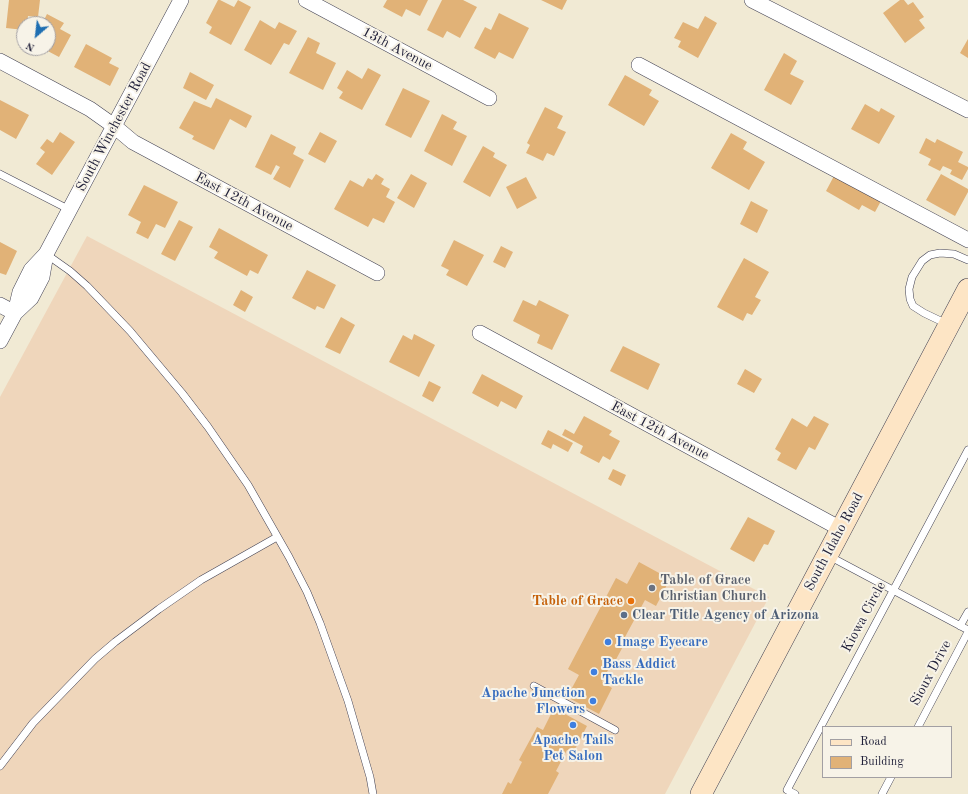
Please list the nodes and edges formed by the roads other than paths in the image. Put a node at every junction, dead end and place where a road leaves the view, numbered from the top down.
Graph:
1 (181, 0) edge
2 (306, 0) edge
3 (752, 0) edge
4 (0, 61) edge
5 (639, 65) dead end
6 (489, 98) dead end
7 (968, 110) edge
8 (114, 126) junction
9 (0, 174) edge
10 (70, 210) junction
11 (968, 240) edge
12 (46, 254) junction
13 (968, 260) edge
14 (377, 273) dead end
15 (968, 289) edge
16 (0, 305) edge
17 (15, 313) junction
18 (949, 325) junction
19 (480, 333) dead end
20 (0, 341) edge
21 (968, 450) edge
22 (841, 529) junction
23 (277, 537) junction
24 (828, 555) junction
25 (893, 590) junction
26 (968, 612) edge
27 (960, 626) junction
28 (968, 631) edge
29 (534, 686) dead end
30 (919, 726) edge
31 (615, 730) dead end
32 (0, 766) edge
33 (890, 778) edge
34 (373, 794) edge
35 (701, 794) edge
36 (795, 794) edge
37 (882, 794) edge

1 - 8 street, South Winchester Road
2 - 6 street, 13th Avenue
3 - 7 street
4 - 8 street, East 12th Avenue
5 - 11 street
8 - 10 street, South Winchester Road
8 - 14 street, East 12th Avenue
9 - 10 lane
10 - 12 street, South Winchester Road
12 - 17 street, South Winchester Road
12 - 23 lane
13 - 18 lane
15 - 18 main road, South Idaho Road
16 - 17 street
17 - 20 street, South Winchester Road
18 - 22 main road, South Idaho Road
19 - 22 street, East 12th Avenue
21 - 25 lane, Kiowa Circle
22 - 24 main road, South Idaho Road
23 - 32 lane
23 - 34 lane
24 - 25 lane
24 - 35 main road, South Idaho Road
25 - 27 lane
25 - 36 lane, Kiowa Circle
26 - 27 lane, Sioux Drive
27 - 28 lane
28 - 30 lane, Sioux Drive
29 - 31 lane
33 - 37 lane

